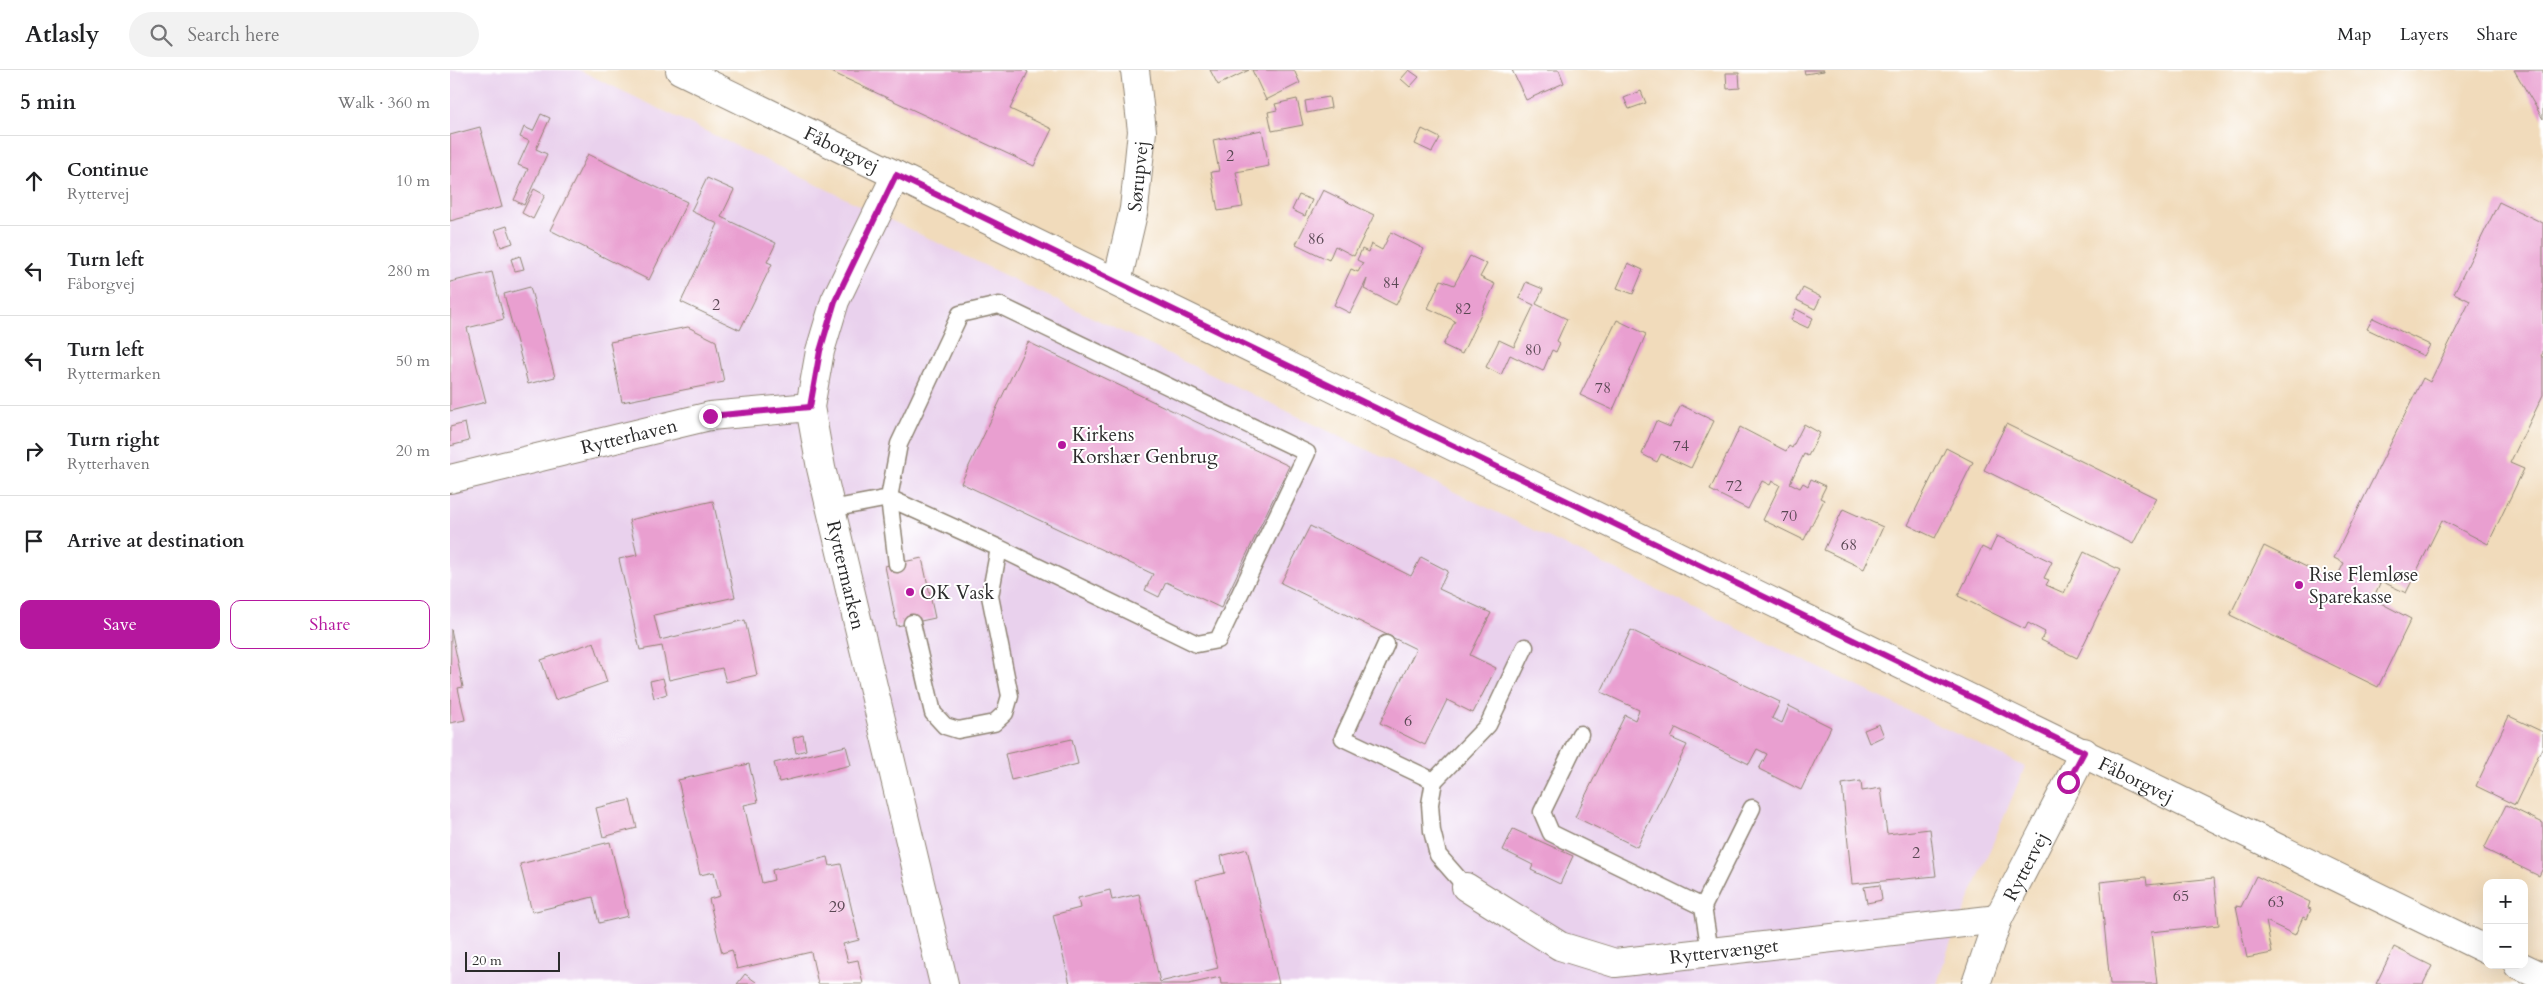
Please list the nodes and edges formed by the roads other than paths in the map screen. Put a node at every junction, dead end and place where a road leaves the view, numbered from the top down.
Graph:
1 (680, 70) edge
2 (1135, 70) edge
3 (896, 175) junction
4 (1117, 282) junction
5 (810, 407) junction
6 (450, 479) edge
7 (889, 498) junction
8 (831, 509) junction
9 (999, 548) junction
10 (897, 564) dead end
11 (912, 623) dead end
12 (1386, 644) dead end
13 (1525, 647) dead end
14 (1580, 734) dead end
15 (2084, 752) junction
16 (1434, 781) junction
17 (1752, 808) dead end
18 (1466, 887) joint
19 (1703, 907) junction
20 (1998, 919) junction
21 (2483, 948) edge
22 (1710, 952) junction
23 (2526, 969) edge
24 (2543, 977) edge
25 (944, 984) edge
26 (1976, 984) edge

1 - 3 street, Fåborgvej
2 - 4 street, Sørupvej
3 - 4 street, Fåborgvej
3 - 5 street, Ryttermarken
4 - 15 street, Fåborgvej
5 - 6 street, Rytterhaven
5 - 8 street, Ryttermarken
7 - 8 lane
7 - 9 lane
7 - 9 lane
7 - 10 lane
8 - 25 street, Ryttermarken
9 - 11 lane
12 - 16 lane
13 - 16 lane
14 - 19 lane
15 - 20 street, Ryttervej
15 - 21 street, Fåborgvej
16 - 18 lane
17 - 19 lane
18 - 22 street, Ryttervænget
19 - 22 lane
20 - 22 street, Ryttervænget
20 - 26 street, Ryttervej
23 - 24 street

